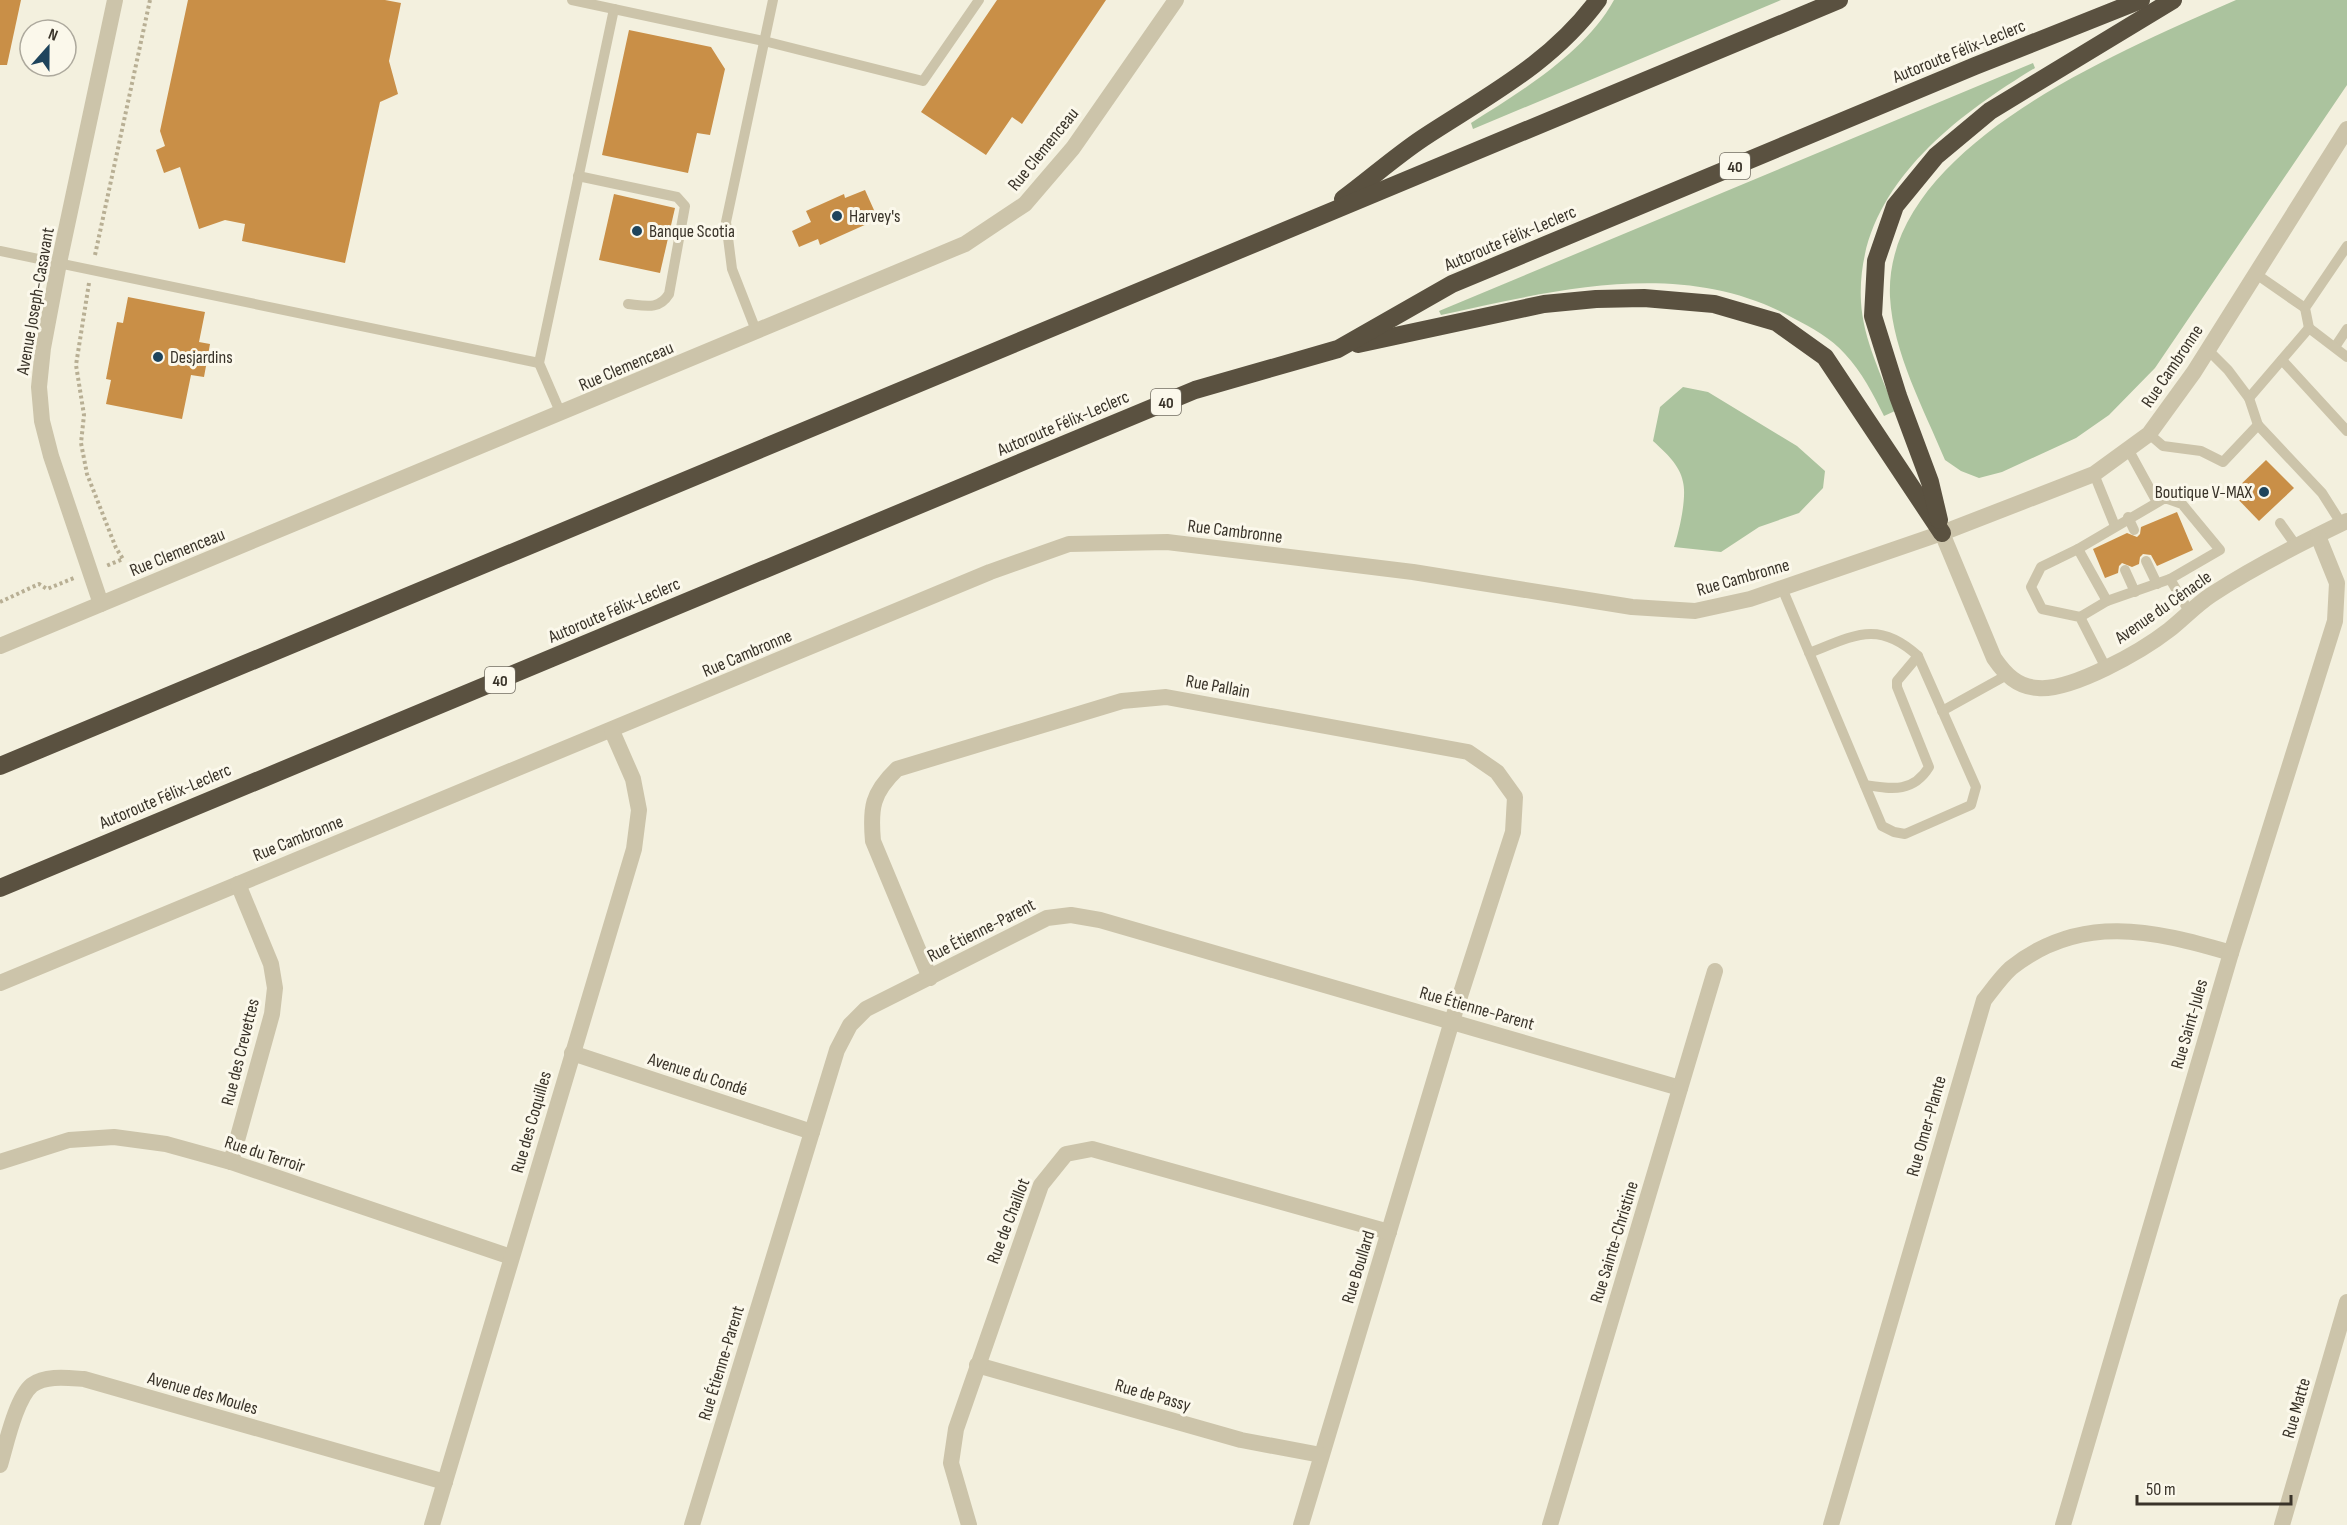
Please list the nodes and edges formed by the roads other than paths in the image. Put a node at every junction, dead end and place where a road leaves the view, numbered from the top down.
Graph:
1 (115, 0) edge
2 (572, 0) edge
3 (772, 0) edge
4 (979, 0) edge
5 (1176, 0) edge
6 (1598, 0) edge
7 (1839, 0) edge
8 (2141, 0) edge
9 (2173, 0) edge
10 (614, 9) junction
11 (764, 41) junction
12 (2347, 129) edge
13 (578, 176) junction
14 (1324, 214) junction
15 (2347, 246) edge
16 (0, 250) edge
17 (59, 263) junction
18 (2256, 274) junction
19 (628, 304) dead end
20 (2305, 308) junction
21 (2309, 328) junction
22 (2347, 329) edge
23 (757, 333) junction
24 (2335, 347) junction
25 (1338, 349) junction
26 (2208, 350) junction
27 (2347, 357) edge
28 (2282, 360) junction
29 (539, 363) junction
30 (2249, 398) junction
31 (561, 414) junction
32 (2258, 425) junction
33 (2347, 431) edge
34 (2149, 435) junction
35 (2128, 449) junction
36 (2094, 474) junction
37 (2157, 502) junction
38 (2128, 517) junction
39 (2344, 522) edge
40 (2280, 523) dead end
41 (2134, 530) dead end
42 (2111, 532) junction
43 (1942, 533) junction
44 (2318, 536) junction
45 (2297, 547) junction
46 (2078, 549) junction
47 (2146, 561) dead end
48 (2125, 570) dead end
49 (2170, 579) junction
50 (2157, 584) junction
51 (1782, 588) junction
52 (2135, 592) junction
53 (2107, 601) junction
54 (101, 604) junction
55 (2190, 613) junction
56 (2080, 617) junction
57 (0, 646) edge
58 (1809, 653) junction
59 (1918, 656) junction
60 (2106, 668) junction
61 (2007, 675) junction
62 (1942, 711) junction
63 (612, 731) junction
64 (0, 766) edge
65 (1865, 784) junction
66 (238, 884) junction
67 (0, 888) edge
68 (2230, 953) junction
69 (1715, 971) dead end
70 (930, 978) junction
71 (0, 983) edge
72 (1452, 1021) junction
73 (572, 1053) junction
74 (1680, 1088) junction
75 (812, 1132) junction
76 (0, 1162) edge
77 (231, 1162) junction
78 (1389, 1232) junction
79 (512, 1257) junction
80 (2347, 1302) edge
81 (977, 1365) junction
82 (1321, 1455) junction
83 (0, 1464) edge
84 (445, 1482) junction
85 (432, 1525) edge
86 (692, 1525) edge
87 (969, 1525) edge
88 (1301, 1525) edge
89 (1550, 1525) edge
90 (1831, 1525) edge
91 (2063, 1525) edge
92 (2282, 1525) edge

1 - 17 street, Avenue Joseph-Casavant
2 - 10 lane
3 - 11 lane
4 - 11 lane
5 - 23 street, Rue Clemenceau
6 - 14 highway
7 - 14 highway
8 - 25 highway, Autoroute Félix-Leclerc / 40
9 - 43 highway
10 - 11 lane
10 - 13 lane
11 - 23 lane
12 - 18 street, Rue Cambronne
13 - 19 lane
13 - 29 lane
14 - 64 highway
15 - 20 lane
16 - 17 lane
17 - 29 lane
17 - 54 street, Avenue Joseph-Casavant
18 - 20 lane
18 - 26 street, Rue Cambronne
20 - 21 lane
21 - 24 lane
21 - 28 lane
22 - 24 lane
23 - 31 street, Rue Clemenceau
24 - 27 lane
25 - 43 highway
25 - 67 highway, Autoroute Félix-Leclerc / 40
26 - 30 lane
26 - 34 street, Rue Cambronne
28 - 30 lane
28 - 33 lane
29 - 31 lane
30 - 32 lane
31 - 54 street, Rue Clemenceau
32 - 34 lane
32 - 39 lane
34 - 35 street, Rue Cambronne
35 - 36 street, Rue Cambronne
35 - 37 lane
36 - 42 lane
36 - 43 street, Rue Cambronne
37 - 38 lane
37 - 49 lane
38 - 41 lane
38 - 42 lane
39 - 44 street, Avenue du Cénacle
40 - 45 lane
42 - 46 lane
43 - 51 street, Rue Cambronne
43 - 61 street
44 - 45 street, Avenue du Cénacle
44 - 68 street, Rue Saint-Jules
45 - 55 street, Avenue du Cénacle
46 - 53 lane
46 - 56 lane
47 - 50 lane
48 - 52 lane
49 - 50 lane
49 - 55 lane
50 - 52 lane
51 - 58 lane
51 - 63 street, Rue Cambronne
52 - 53 lane
53 - 56 lane
54 - 57 street, Rue Clemenceau
55 - 60 street, Avenue du Cénacle
56 - 60 lane
58 - 59 lane
58 - 65 lane
59 - 62 lane
59 - 65 lane
60 - 61 street, Avenue du Cénacle
61 - 62 lane
62 - 65 lane
63 - 66 street, Rue Cambronne
63 - 73 street, Rue des Coquilles
66 - 71 street, Rue Cambronne
66 - 77 street, Rue des Crevettes
68 - 90 street, Rue Omer-Plante
68 - 91 street, Rue Saint-Jules
69 - 74 street, Rue Sainte-Christine
70 - 72 street, Rue Étienne-Parent
70 - 72 street, Rue Pallain
70 - 75 street, Rue Étienne-Parent
72 - 74 street, Rue Étienne-Parent
72 - 78 street, Rue Boullard
73 - 75 street, Avenue du Condé
73 - 79 street, Rue des Coquilles
74 - 89 street, Rue Sainte-Christine
75 - 86 street, Rue Étienne-Parent
76 - 77 street, Rue du Terroir
77 - 79 street, Rue du Terroir
78 - 81 street, Rue de Chaillot
78 - 82 street, Rue Boullard
79 - 84 street, Rue des Coquilles
80 - 92 street, Rue Matte
81 - 82 street, Rue de Passy
81 - 87 street, Rue de Chaillot
82 - 88 street, Rue Boullard
83 - 84 street, Avenue des Moules
84 - 85 street, Rue des Coquilles

